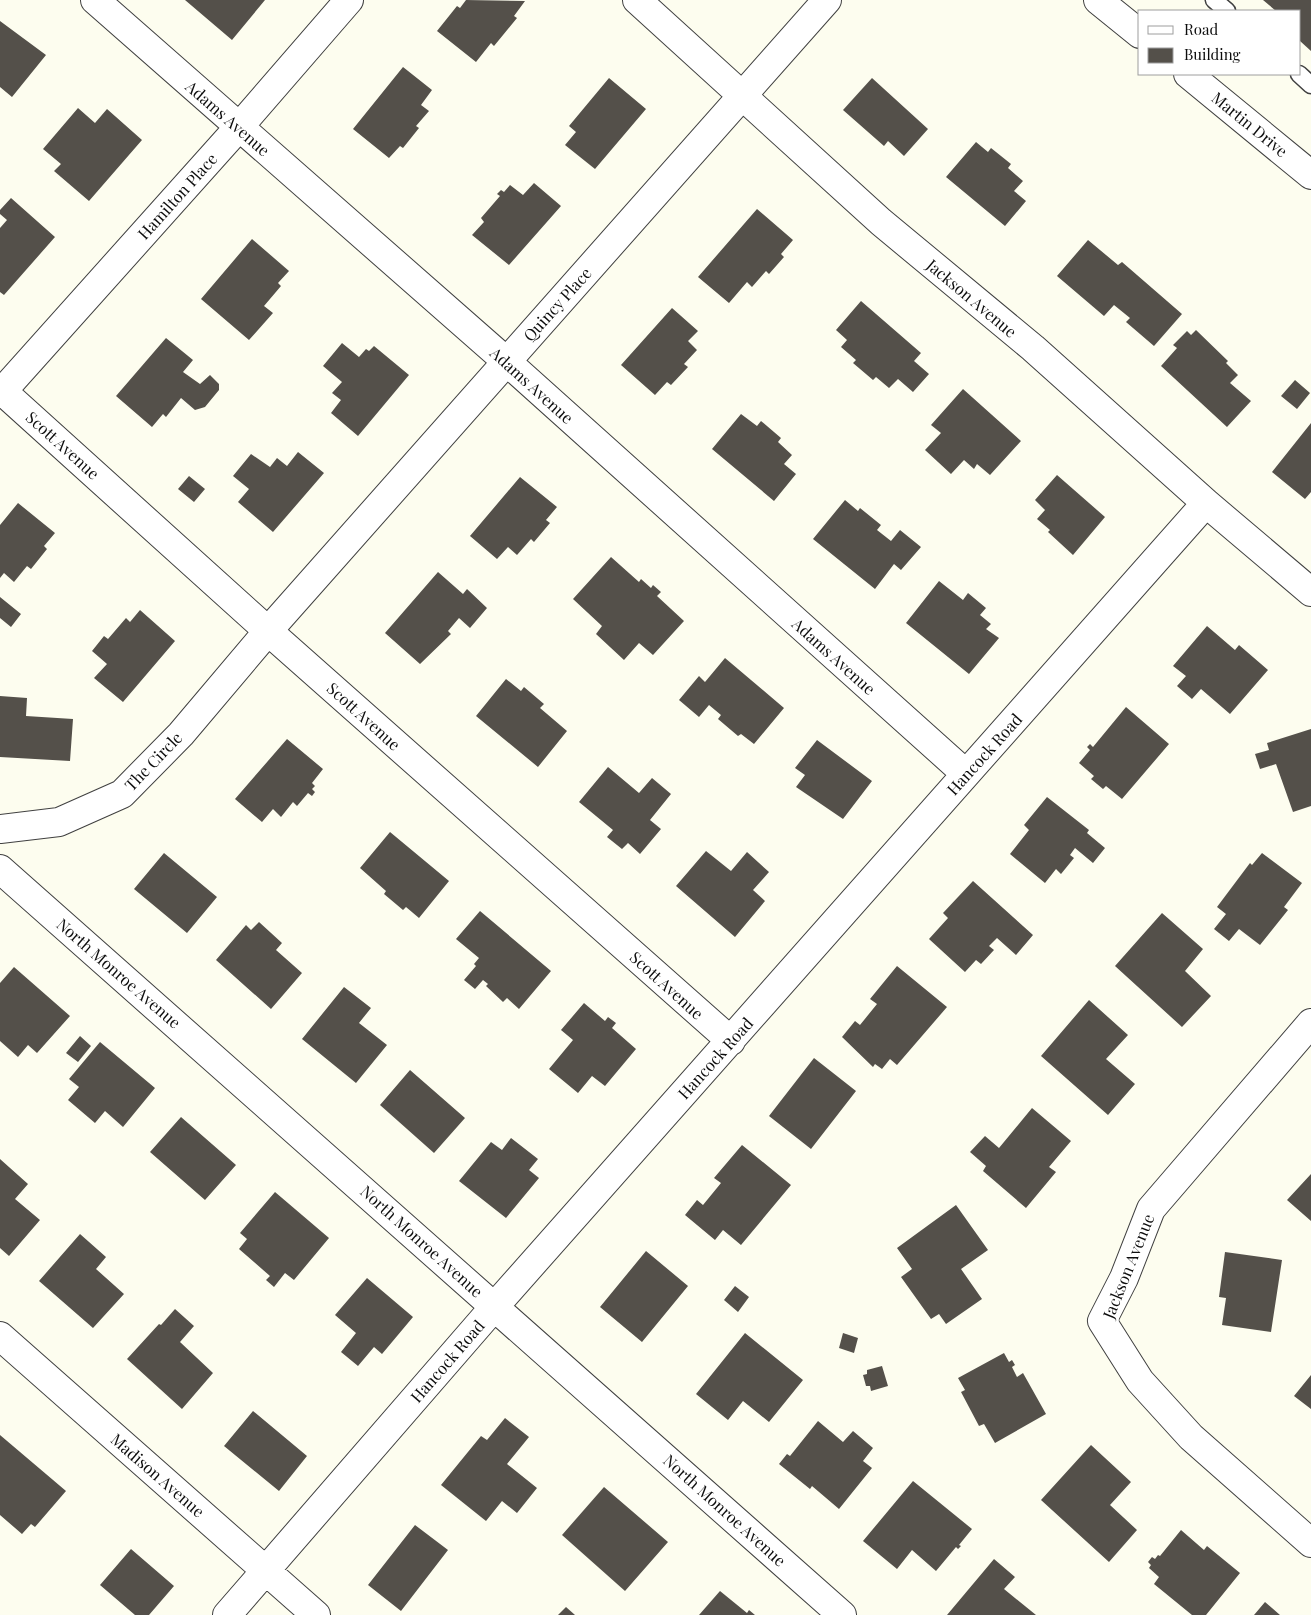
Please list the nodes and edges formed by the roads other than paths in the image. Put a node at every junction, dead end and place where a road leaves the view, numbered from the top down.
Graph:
1 (95, 0) edge
2 (349, 0) edge
3 (637, 0) edge
4 (827, 0) edge
5 (1098, 0) edge
6 (1214, 0) edge
7 (1226, 10) edge
8 (1138, 32) edge
9 (1189, 75) edge
10 (1300, 75) edge
11 (1311, 84) edge
12 (744, 96) junction
13 (239, 127) junction
14 (1311, 175) edge
15 (506, 361) junction
16 (1, 391) edge
17 (1206, 503) junction
18 (1311, 592) edge
19 (268, 631) junction
20 (966, 774) junction
21 (0, 829) edge
22 (0, 869) edge
23 (1311, 1023) edge
24 (731, 1041) junction
25 (495, 1306) junction
26 (0, 1336) edge
27 (1311, 1543) edge
28 (266, 1570) junction
29 (227, 1615) edge
30 (316, 1615) edge
31 (842, 1615) edge

1 - 13 street, Adams Avenue
2 - 13 street, Hamilton Place
3 - 12 street, Jackson Avenue
4 - 12 street, Quincy Place
5 - 8 street
6 - 7 lane
9 - 14 street, Martin Drive
10 - 11 lane
12 - 15 street, Quincy Place
12 - 17 street, Jackson Avenue
13 - 15 street, Adams Avenue
13 - 16 street, Hamilton Place
15 - 19 street, Quincy Place
15 - 20 street, Adams Avenue
16 - 19 street, Scott Avenue
17 - 18 street, Jackson Avenue
17 - 20 street, Hancock Road
19 - 21 street, The Circle
19 - 24 street, Scott Avenue
20 - 24 street, Hancock Road
22 - 25 street, North Monroe Avenue
23 - 27 street, Jackson Avenue
24 - 25 street, Hancock Road
25 - 28 street, Hancock Road
25 - 31 street, North Monroe Avenue
26 - 28 street, Madison Avenue
28 - 29 street, Hancock Road
28 - 30 street, Madison Avenue

